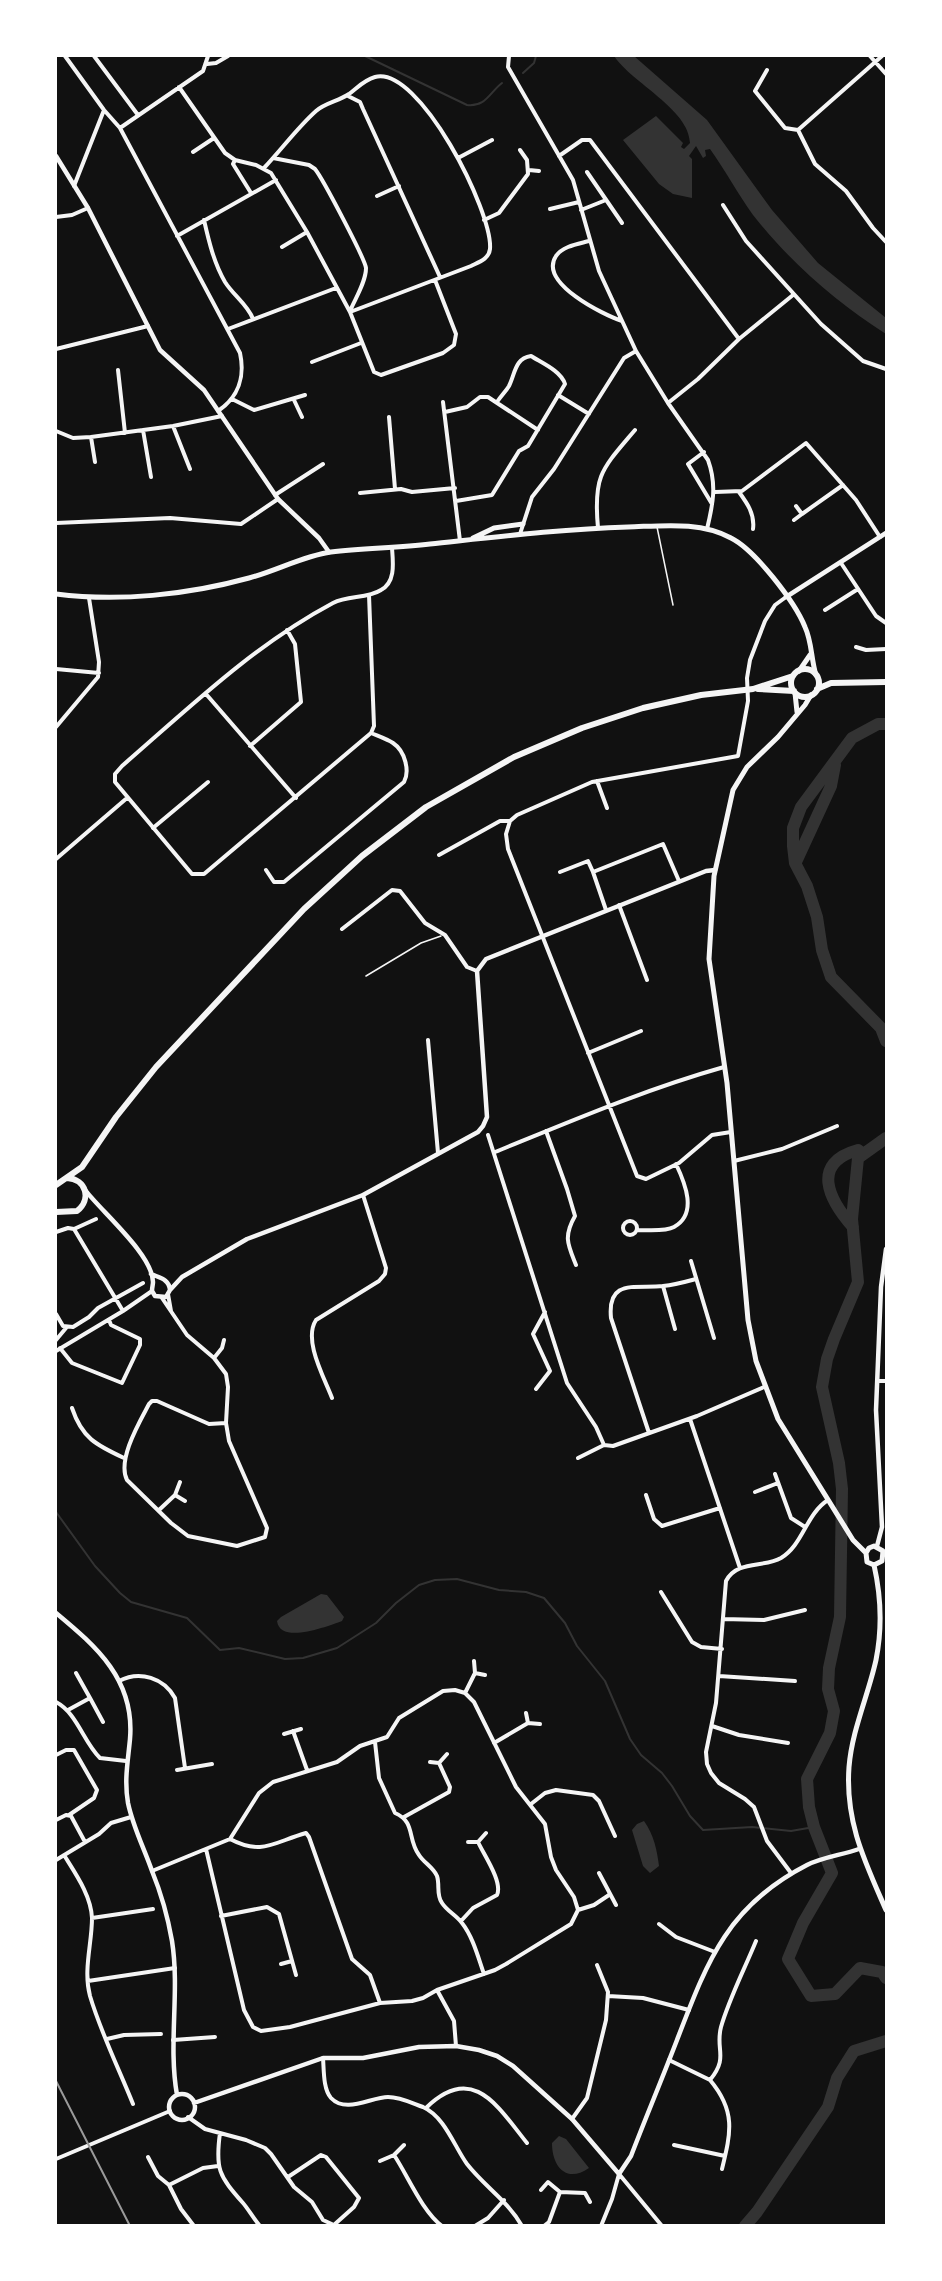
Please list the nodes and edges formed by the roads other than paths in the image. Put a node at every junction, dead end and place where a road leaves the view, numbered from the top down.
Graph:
1 (64, 56) edge
2 (94, 56) edge
3 (208, 56) edge
4 (228, 56) edge
5 (509, 56) edge
6 (870, 56) edge
7 (882, 56) edge
8 (876, 61) junction
9 (207, 64) junction
10 (767, 70) dead end
11 (886, 74) edge
12 (179, 87) junction
13 (347, 96) junction
14 (104, 110) junction
15 (138, 115) junction
16 (120, 128) junction
17 (798, 130) junction
18 (214, 138) junction
19 (492, 140) dead end
20 (520, 150) dead end
21 (193, 152) dead end
22 (56, 156) edge
23 (559, 156) junction
24 (273, 158) junction
25 (458, 158) junction
26 (235, 160) junction
27 (264, 168) junction
28 (530, 170) junction
29 (539, 171) dead end
30 (587, 172) dead end
31 (276, 180) junction
32 (74, 186) junction
33 (399, 186) junction
34 (251, 193) junction
35 (377, 196) dead end
36 (606, 200) junction
37 (579, 202) junction
38 (723, 205) dead end
39 (88, 208) junction
40 (550, 209) dead end
41 (581, 210) junction
42 (56, 217) edge
43 (204, 220) junction
44 (484, 220) junction
45 (622, 223) dead end
46 (307, 232) junction
47 (177, 236) junction
48 (589, 241) junction
49 (886, 242) edge
50 (282, 247) dead end
51 (440, 277) junction
52 (435, 280) junction
53 (336, 288) junction
54 (793, 295) junction
55 (350, 312) junction
56 (253, 319) junction
57 (622, 321) junction
58 (149, 326) junction
59 (228, 329) junction
60 (739, 339) junction
61 (361, 343) junction
62 (56, 349) edge
63 (636, 351) junction
64 (312, 362) dead end
65 (886, 369) edge
66 (118, 370) dead end
67 (305, 395) dead end
68 (558, 395) junction
69 (232, 399) junction
70 (294, 400) junction
71 (443, 402) dead end
72 (497, 402) junction
73 (668, 404) junction
74 (218, 411) junction
75 (445, 412) junction
76 (589, 414) junction
77 (222, 416) junction
78 (302, 417) dead end
79 (389, 417) dead end
80 (173, 426) junction
81 (143, 430) junction
82 (538, 430) junction
83 (635, 430) dead end
84 (56, 431) edge
85 (125, 433) junction
86 (91, 437) junction
87 (704, 452) junction
88 (95, 462) dead end
89 (323, 464) dead end
90 (190, 469) dead end
91 (151, 477) dead end
92 (843, 485) junction
93 (454, 488) junction
94 (395, 489) junction
95 (715, 492) junction
96 (739, 492) junction
97 (360, 493) dead end
98 (277, 497) junction
99 (456, 501) junction
100 (713, 505) junction
101 (796, 506) dead end
102 (802, 514) junction
103 (794, 520) dead end
104 (56, 523) edge
105 (523, 524) junction
106 (657, 526) junction
107 (598, 528) junction
108 (707, 529) junction
109 (753, 529) dead end
110 (886, 533) edge
111 (520, 535) junction
112 (880, 537) junction
113 (469, 540) junction
114 (460, 541) junction
115 (392, 548) junction
116 (329, 552) junction
117 (841, 563) junction
118 (858, 590) junction
119 (56, 594) edge
120 (369, 595) junction
121 (786, 597) junction
122 (89, 598) junction
123 (673, 605) dead end
124 (825, 610) dead end
125 (886, 623) edge
126 (287, 630) junction
127 (856, 647) dead end
128 (886, 649) edge
129 (810, 655) junction
130 (56, 669) edge
131 (799, 671) junction
132 (99, 674) junction
133 (793, 676) junction
134 (816, 676) junction
135 (886, 682) edge
136 (831, 683) junction
137 (817, 688) junction
138 (753, 689) junction
139 (794, 692) junction
140 (206, 694) junction
141 (811, 695) junction
142 (797, 712) junction
143 (56, 727) edge
144 (371, 733) junction
145 (250, 746) junction
146 (597, 781) junction
147 (208, 782) dead end
148 (127, 798) junction
149 (296, 798) junction
150 (607, 808) dead end
151 (510, 821) junction
152 (153, 828) junction
153 (439, 855) dead end
154 (56, 859) edge
155 (266, 870) dead end
156 (715, 870) junction
157 (560, 872) dead end
158 (593, 872) junction
159 (679, 881) junction
160 (619, 905) junction
161 (606, 910) junction
162 (342, 929) dead end
163 (445, 935) junction
164 (543, 936) junction
165 (477, 971) junction
166 (366, 976) dead end
167 (647, 980) dead end
168 (641, 1031) dead end
169 (428, 1040) dead end
170 (588, 1053) junction
171 (725, 1067) junction
172 (609, 1105) junction
173 (837, 1126) dead end
174 (546, 1131) junction
175 (731, 1132) junction
176 (488, 1135) dead end
177 (495, 1152) junction
178 (438, 1153) junction
179 (734, 1161) junction
180 (676, 1164) junction
181 (82, 1167) junction
182 (67, 1178) junction
183 (81, 1183) junction
184 (56, 1185) edge
185 (86, 1191) junction
186 (363, 1195) junction
187 (96, 1205) junction
188 (56, 1206) edge
189 (81, 1207) junction
190 (59, 1211) edge
191 (96, 1219) dead end
192 (74, 1229) junction
193 (637, 1230) dead end
194 (56, 1232) edge
195 (886, 1249) edge
196 (691, 1261) dead end
197 (576, 1265) dead end
198 (151, 1274) junction
199 (182, 1277) junction
200 (696, 1279) junction
201 (164, 1280) junction
202 (153, 1282) junction
203 (143, 1283) dead end
204 (663, 1286) junction
205 (169, 1292) junction
206 (153, 1293) junction
207 (116, 1298) junction
208 (162, 1298) junction
209 (123, 1311) junction
210 (545, 1311) junction
211 (171, 1312) junction
212 (56, 1314) edge
213 (109, 1320) junction
214 (66, 1328) junction
215 (675, 1329) dead end
216 (714, 1338) dead end
217 (56, 1340) edge
218 (224, 1340) dead end
219 (58, 1349) edge
220 (214, 1358) junction
221 (877, 1381) junction
222 (886, 1381) edge
223 (764, 1387) junction
224 (536, 1389) dead end
225 (332, 1398) dead end
226 (72, 1408) dead end
227 (690, 1419) junction
228 (226, 1423) junction
229 (649, 1433) junction
230 (604, 1446) junction
231 (124, 1458) junction
232 (578, 1458) dead end
233 (776, 1474) dead end
234 (886, 1479) edge
235 (879, 1480) junction
236 (180, 1482) dead end
237 (778, 1483) junction
238 (755, 1492) dead end
239 (175, 1495) junction
240 (646, 1495) dead end
241 (828, 1500) junction
242 (185, 1501) dead end
243 (720, 1508) junction
244 (159, 1510) junction
245 (805, 1527) junction
246 (877, 1546) junction
247 (866, 1553) junction
248 (885, 1558) edge
249 (874, 1565) junction
250 (740, 1568) junction
251 (661, 1592) dead end
252 (805, 1610) dead end
253 (56, 1612) edge
254 (723, 1619) junction
255 (722, 1649) junction
256 (474, 1661) dead end
257 (76, 1673) dead end
258 (475, 1673) junction
259 (485, 1675) dead end
260 (719, 1676) junction
261 (119, 1681) junction
262 (795, 1681) dead end
263 (465, 1693) junction
264 (90, 1698) junction
265 (56, 1702) edge
266 (68, 1710) junction
267 (526, 1713) dead end
268 (103, 1722) dead end
269 (528, 1723) junction
270 (540, 1724) dead end
271 (712, 1726) junction
272 (301, 1729) dead end
273 (293, 1731) junction
274 (284, 1734) dead end
275 (375, 1742) junction
276 (494, 1743) junction
277 (788, 1743) dead end
278 (447, 1754) dead end
279 (56, 1755) edge
280 (126, 1761) junction
281 (430, 1762) dead end
282 (439, 1763) junction
283 (212, 1764) dead end
284 (185, 1768) junction
285 (177, 1770) dead end
286 (307, 1770) junction
287 (531, 1804) junction
288 (69, 1815) junction
289 (131, 1816) junction
290 (404, 1817) junction
291 (56, 1820) edge
292 (486, 1833) dead end
293 (615, 1836) dead end
294 (230, 1839) junction
295 (85, 1842) junction
296 (468, 1842) dead end
297 (478, 1842) junction
298 (206, 1849) junction
299 (859, 1849) junction
300 (64, 1855) junction
301 (56, 1860) edge
302 (152, 1871) junction
303 (599, 1873) dead end
304 (791, 1873) junction
305 (609, 1895) junction
306 (616, 1905) dead end
307 (153, 1909) dead end
308 (578, 1910) junction
309 (886, 1910) edge
310 (221, 1916) junction
311 (92, 1918) junction
312 (461, 1921) junction
313 (659, 1924) dead end
314 (756, 1941) dead end
315 (715, 1952) junction
316 (292, 1961) junction
317 (281, 1964) dead end
318 (597, 1965) dead end
319 (174, 1968) junction
320 (484, 1974) junction
321 (296, 1975) dead end
322 (88, 1981) junction
323 (436, 1990) junction
324 (608, 1996) junction
325 (380, 2002) junction
326 (689, 2010) junction
327 (161, 2034) dead end
328 (214, 2037) dead end
329 (107, 2039) junction
330 (173, 2040) junction
331 (456, 2046) junction
332 (323, 2058) junction
333 (669, 2060) junction
334 (710, 2080) junction
335 (177, 2095) junction
336 (194, 2103) junction
337 (133, 2104) dead end
338 (426, 2108) junction
339 (170, 2111) junction
340 (189, 2117) junction
341 (572, 2119) junction
342 (220, 2133) junction
343 (527, 2143) dead end
344 (404, 2145) dead end
345 (674, 2145) dead end
346 (394, 2155) junction
347 (725, 2156) junction
348 (148, 2157) dead end
349 (56, 2159) edge
350 (380, 2161) dead end
351 (218, 2166) junction
352 (722, 2169) dead end
353 (619, 2174) junction
354 (288, 2177) junction
355 (169, 2186) junction
356 (541, 2190) dead end
357 (560, 2192) junction
358 (504, 2200) junction
359 (590, 2202) dead end
360 (335, 2225) edge
361 (194, 2226) edge
362 (260, 2226) edge
363 (442, 2226) edge
364 (475, 2226) edge
365 (522, 2226) edge
366 (544, 2226) edge
367 (601, 2226) edge
368 (662, 2226) edge

1 - 14 street
2 - 15 street
3 - 9 street
4 - 9 street
5 - 23 street
6 - 8 street
7 - 8 street
8 - 11 street
8 - 17 street
9 - 12 street
10 - 17 street
12 - 15 street
12 - 18 street
13 - 24 street
13 - 25 street
13 - 33 street
14 - 16 street
14 - 32 street
15 - 16 street
16 - 47 street
17 - 49 street
18 - 21 street
18 - 26 street
19 - 25 street
20 - 28 street
22 - 32 street
23 - 37 street
23 - 60 street
24 - 27 street
24 - 55 street
25 - 44 street
26 - 27 street
26 - 34 street
27 - 31 street
28 - 29 street
28 - 44 street
30 - 36 street
31 - 34 street
31 - 46 street
32 - 39 street
33 - 35 street
33 - 51 street
34 - 43 street
36 - 41 street
36 - 45 street
37 - 40 street
37 - 41 street
38 - 54 street
39 - 42 street
39 - 58 street
41 - 48 street
43 - 47 street
43 - 56 street
44 - 51 street
46 - 50 street
46 - 53 street
47 - 59 street
48 - 57 street
48 - 57 street
51 - 52 street
52 - 55 street
52 - 61 street
53 - 55 street
53 - 56 street
54 - 60 street
54 - 65 street
55 - 61 street
56 - 59 street
57 - 63 street
58 - 62 street
58 - 74 street
59 - 69 street
60 - 73 street
61 - 64 street
63 - 73 street
63 - 76 street
66 - 85 street
67 - 70 street
68 - 72 street
68 - 76 street
68 - 82 street
69 - 70 street
69 - 74 street
70 - 78 street
71 - 75 street
72 - 75 street
72 - 82 street
73 - 87 street
74 - 77 street
75 - 93 street
76 - 105 street
77 - 80 street
77 - 98 street
79 - 94 street
80 - 81 street
80 - 90 street
81 - 85 street
81 - 91 street
82 - 99 street
83 - 107 street
84 - 86 street
85 - 86 street
86 - 88 street
87 - 95 street
87 - 100 street
89 - 98 street
92 - 96 street
92 - 102 street
92 - 112 street
93 - 94 street
93 - 99 street
94 - 97 street
95 - 96 street
95 - 100 street
96 - 109 street
98 - 104 street
98 - 116 street
99 - 114 street
100 - 108 street
101 - 102 street
102 - 103 street
105 - 111 street
105 - 113 main road
106 - 107 main road
106 - 108 main road
106 - 123 lane
107 - 111 main road
108 - 121 main road
110 - 112 street
111 - 113 main road
112 - 117 street
113 - 114 main road
114 - 115 main road
115 - 116 main road
115 - 120 street
116 - 122 main road
117 - 118 street
117 - 121 street
118 - 124 street
118 - 125 street
119 - 122 main road
120 - 126 street
120 - 144 street
121 - 129 main road
121 - 146 street
122 - 132 street
126 - 140 street
126 - 145 street
127 - 128 street
129 - 131 main road
129 - 134 main road
130 - 132 street
131 - 133 main road
131 - 134 main road
132 - 143 street
133 - 138 main road
133 - 139 main road
134 - 136 main road
134 - 137 main road
135 - 136 main road
136 - 137 main road
137 - 141 main road
138 - 139 main road
138 - 181 main road
139 - 141 main road
139 - 142 main road
140 - 145 street
140 - 148 street
141 - 142 main road
142 - 156 main road
144 - 149 street
144 - 155 street
145 - 149 street
146 - 150 street
146 - 151 street
147 - 152 street
148 - 152 street
148 - 154 street
149 - 152 street
151 - 153 street
151 - 164 street
156 - 159 street
156 - 171 main road
157 - 158 street
158 - 159 street
158 - 161 street
159 - 160 street
160 - 161 street
160 - 167 street
161 - 164 street
162 - 163 street
163 - 165 street
163 - 166 lane
164 - 165 street
164 - 170 street
165 - 178 street
168 - 170 street
169 - 178 street
170 - 172 street
171 - 172 street
171 - 175 main road
172 - 174 street
172 - 180 street
173 - 179 street
174 - 177 street
174 - 197 street
175 - 179 main road
175 - 180 street
176 - 177 street
177 - 210 street
178 - 186 street
179 - 223 main road
180 - 193 street
181 - 182 main road
181 - 183 main road
182 - 183 main road
182 - 184 main road
183 - 185 main road
185 - 187 street
185 - 189 main road
186 - 199 street
186 - 225 street
187 - 189 street
187 - 198 street
188 - 190 main road
189 - 190 main road
191 - 192 street
192 - 194 street
192 - 207 street
195 - 221 street
196 - 200 street
198 - 201 street
198 - 202 street
199 - 201 street
199 - 205 street
200 - 204 street
200 - 216 street
201 - 202 street
201 - 205 street
202 - 206 street
203 - 207 street
204 - 215 street
204 - 229 street
205 - 208 street
205 - 211 street
206 - 208 street
206 - 209 street
207 - 209 street
207 - 214 street
208 - 211 street
209 - 213 street
210 - 224 street
210 - 230 street
211 - 220 street
212 - 214 street
213 - 219 street
213 - 219 street
214 - 217 street
218 - 220 street
220 - 228 street
221 - 222 street
221 - 235 street
223 - 227 street
223 - 241 main road
226 - 231 street
227 - 229 street
227 - 243 street
228 - 231 street
228 - 244 street
229 - 230 street
230 - 232 street
231 - 244 street
233 - 237 street
234 - 235 street
235 - 246 street
236 - 239 street
237 - 238 street
237 - 245 street
239 - 242 street
239 - 244 street
240 - 243 street
241 - 245 street
241 - 247 main road
243 - 250 street
245 - 250 street
246 - 247 main road
246 - 248 main road
247 - 249 main road
248 - 249 main road
249 - 299 main road
250 - 254 street
251 - 255 street
252 - 254 street
253 - 261 street
254 - 255 street
255 - 260 street
256 - 258 street
257 - 264 street
258 - 259 street
258 - 263 street
260 - 262 street
260 - 271 street
261 - 280 street
261 - 284 street
263 - 275 street
263 - 276 street
264 - 266 street
264 - 268 street
265 - 266 street
266 - 280 street
267 - 269 street
269 - 270 street
269 - 276 street
271 - 277 street
271 - 304 street
272 - 273 street
273 - 274 street
273 - 286 street
275 - 286 street
275 - 290 street
276 - 287 street
278 - 282 street
279 - 288 street
280 - 289 street
281 - 282 street
282 - 290 street
283 - 284 street
284 - 285 street
286 - 294 street
287 - 293 street
287 - 308 street
288 - 291 street
288 - 295 street
289 - 295 street
289 - 302 street
290 - 312 street
292 - 297 street
294 - 298 street
294 - 325 street
295 - 300 street
296 - 297 street
297 - 312 street
298 - 302 street
298 - 310 street
299 - 304 street
299 - 309 main road
300 - 301 street
300 - 311 street
302 - 319 street
303 - 305 street
304 - 315 street
305 - 306 street
305 - 308 street
307 - 311 street
308 - 320 street
310 - 316 street
310 - 325 street
311 - 322 street
312 - 320 street
313 - 315 street
314 - 334 street
315 - 326 street
316 - 317 street
316 - 321 street
318 - 324 street
319 - 322 street
319 - 330 street
320 - 323 street
322 - 329 street
323 - 325 street
323 - 331 street
324 - 326 street
324 - 341 street
326 - 333 street
327 - 329 street
328 - 330 street
329 - 337 street
330 - 335 street
331 - 332 street
331 - 341 street
332 - 336 street
332 - 338 street
333 - 334 street
333 - 353 street
334 - 347 street
335 - 336 street
335 - 339 street
336 - 340 street
338 - 343 street
338 - 358 street
339 - 340 street
339 - 349 street
340 - 342 street
341 - 353 street
342 - 351 street
342 - 354 street
344 - 346 street
345 - 347 street
346 - 350 street
346 - 363 street
347 - 352 street
348 - 355 street
351 - 355 street
351 - 362 street
353 - 367 street
353 - 368 street
354 - 360 street
354 - 360 street
355 - 361 street
356 - 357 street
357 - 359 street
357 - 366 street
358 - 364 street
358 - 365 street

